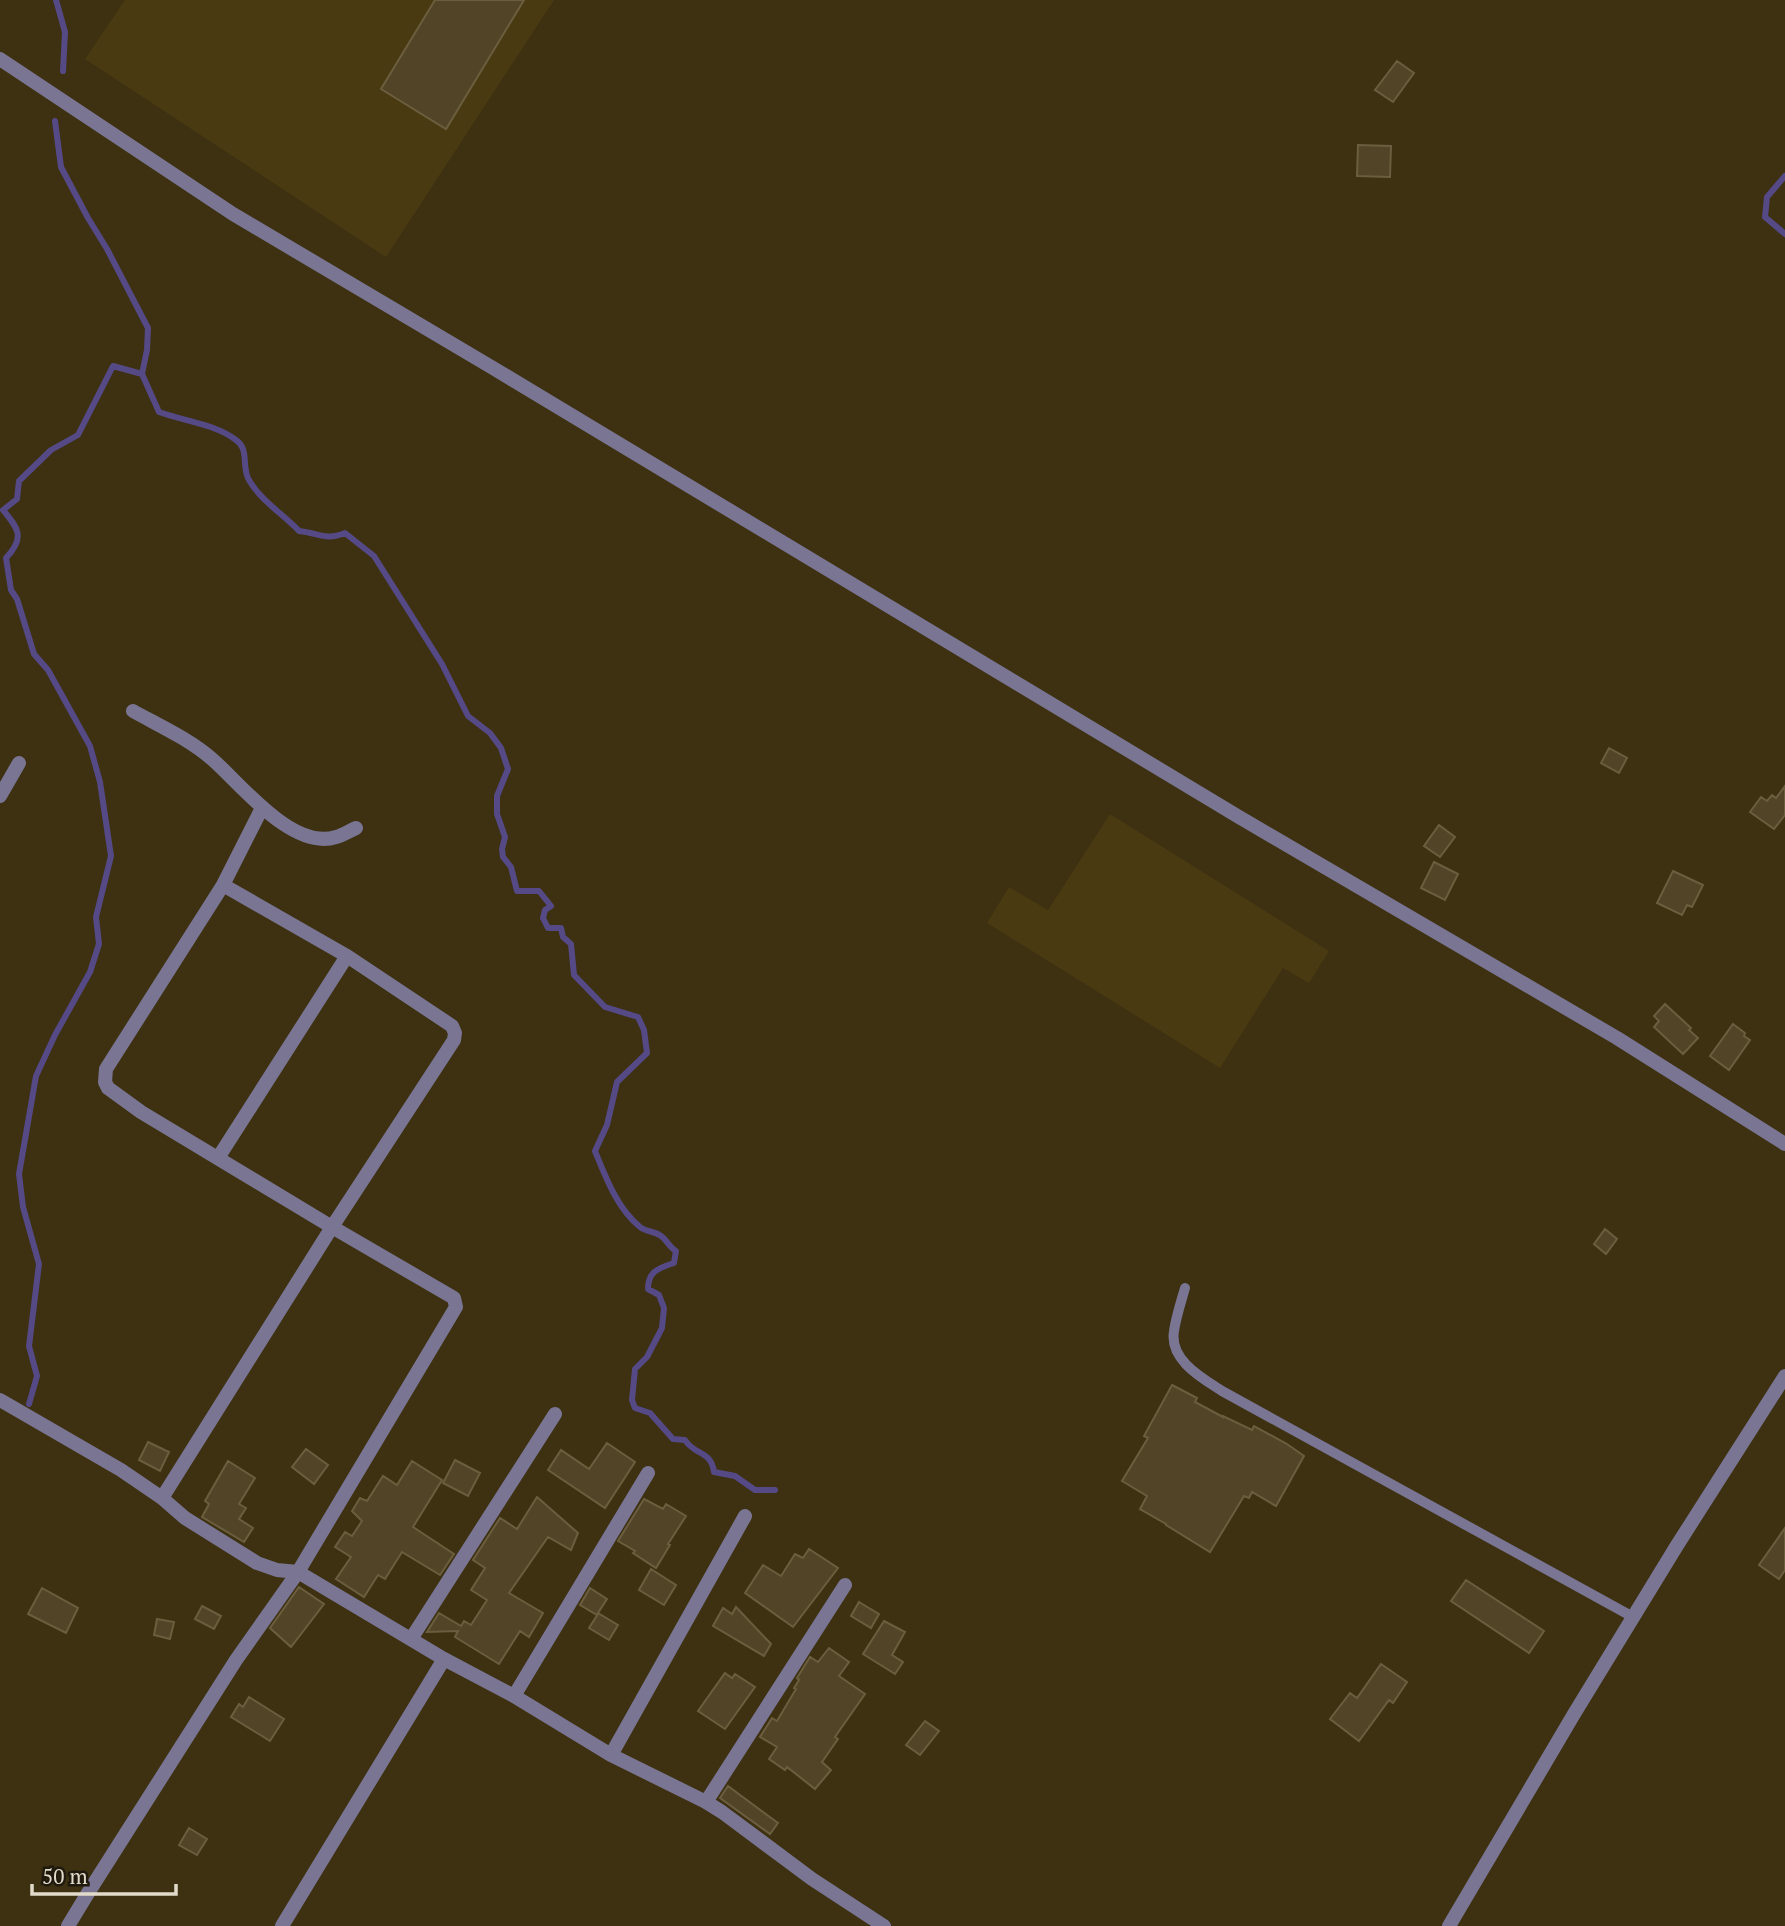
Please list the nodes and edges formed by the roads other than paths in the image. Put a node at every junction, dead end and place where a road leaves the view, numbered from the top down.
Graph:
1 (0, 60) edge
2 (133, 711) dead end
3 (19, 763) dead end
4 (0, 796) edge
5 (262, 808) junction
6 (356, 828) dead end
7 (223, 885) junction
8 (347, 956) junction
9 (1785, 1143) edge
10 (218, 1158) junction
11 (332, 1227) junction
12 (1185, 1289) dead end
13 (1785, 1376) edge
14 (0, 1400) edge
15 (555, 1414) dead end
16 (648, 1473) dead end
17 (162, 1498) junction
18 (745, 1516) dead end
19 (298, 1572) junction
20 (845, 1585) dead end
21 (1633, 1617) junction
22 (411, 1639) junction
23 (444, 1658) junction
24 (514, 1696) junction
25 (611, 1755) junction
26 (706, 1802) junction
27 (68, 1926) edge
28 (282, 1926) edge
29 (884, 1926) edge
30 (1449, 1926) edge

1 - 9 street
2 - 5 street
3 - 4 street
5 - 6 street
5 - 7 street
7 - 8 street
7 - 10 street
8 - 10 street
8 - 11 street
10 - 11 street
11 - 17 street
11 - 19 street
12 - 21 lane
13 - 21 street
14 - 17 street
15 - 22 street
16 - 24 street
17 - 19 street
18 - 25 street
19 - 22 street
19 - 27 street
20 - 26 street
21 - 30 street
22 - 23 street
23 - 24 street
23 - 28 street
24 - 25 street
25 - 26 street
26 - 29 street

